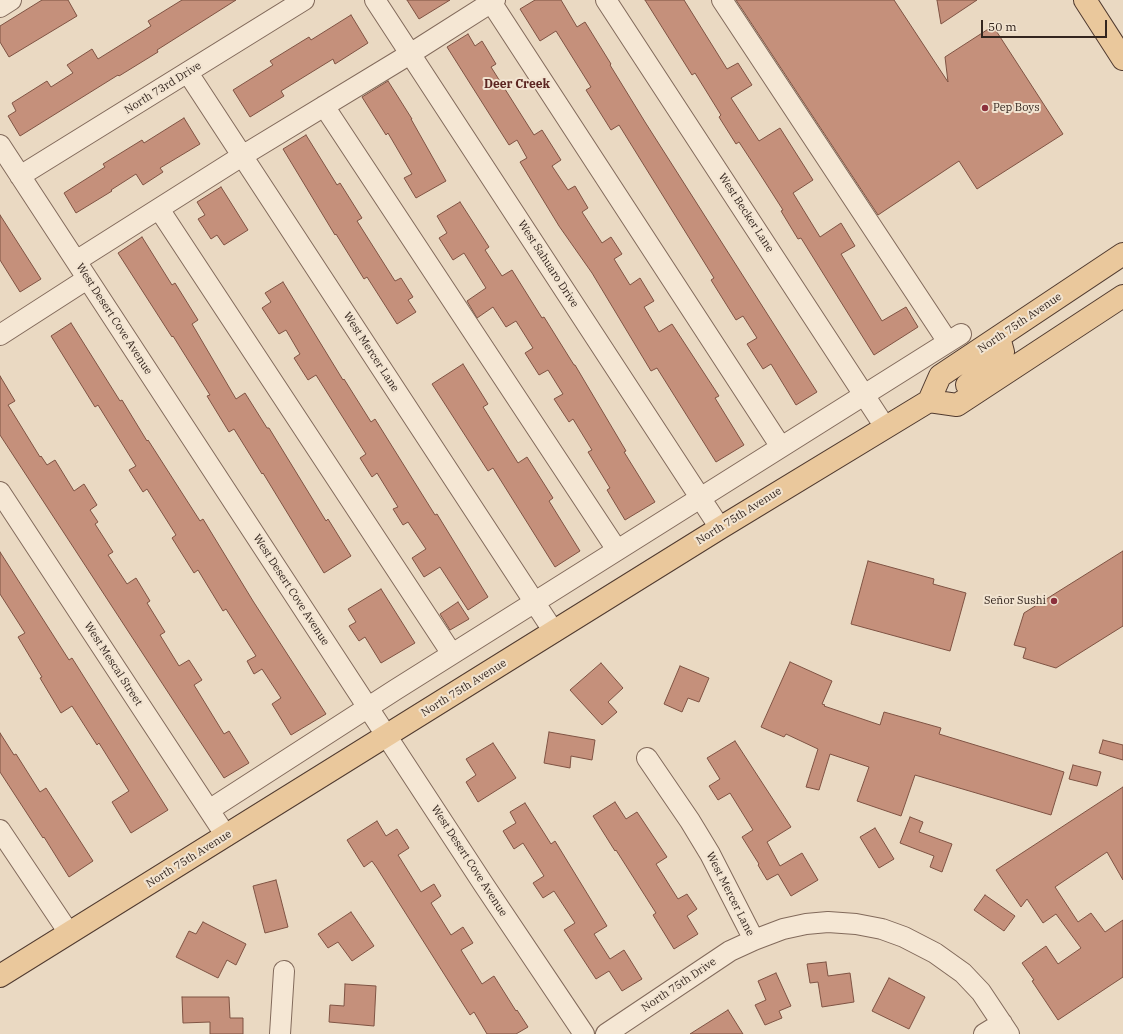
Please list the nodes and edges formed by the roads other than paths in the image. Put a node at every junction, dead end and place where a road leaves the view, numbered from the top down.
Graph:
1 (11, 0) edge
2 (304, 0) edge
3 (375, 0) edge
4 (606, 0) edge
5 (722, 0) edge
6 (1085, 0) edge
7 (493, 1) edge
8 (0, 7) edge
9 (410, 54) junction
10 (1123, 59) edge
11 (188, 73) junction
12 (324, 106) junction
13 (0, 145) edge
14 (242, 156) junction
15 (20, 176) junction
16 (159, 209) junction
17 (1123, 254) edge
18 (76, 261) junction
19 (87, 279) junction
20 (1123, 296) edge
21 (0, 335) edge
22 (999, 337) junction
23 (864, 395) junction
24 (965, 400) junction
25 (929, 401) junction
26 (885, 427) junction
27 (781, 447) junction
28 (0, 492) edge
29 (701, 498) junction
30 (720, 528) junction
31 (618, 550) junction
32 (535, 602) junction
33 (554, 632) junction
34 (452, 654) junction
35 (368, 707) junction
36 (386, 736) junction
37 (646, 758) dead end
38 (209, 810) junction
39 (0, 830) edge
40 (226, 836) junction
41 (69, 933) junction
42 (754, 940) junction
43 (284, 971) dead end
44 (0, 976) edge
45 (1005, 1028) edge
46 (280, 1034) edge
47 (584, 1034) edge
48 (606, 1034) edge
49 (984, 1034) edge

1 - 8 street
2 - 11 street, North 73rd Drive
3 - 9 street, West Sahuaro Drive
4 - 23 street, West Becker Lane
5 - 23 street
6 - 10 main road
7 - 9 street
7 - 27 street
9 - 12 street
9 - 29 street, West Sahuaro Drive
11 - 14 street, West Mercer Lane
11 - 15 street, North 73rd Drive
12 - 14 street
12 - 31 street
13 - 15 street, West Desert Cove Avenue
14 - 16 street
14 - 32 street, West Mercer Lane
15 - 18 street, West Desert Cove Avenue
16 - 18 street
16 - 34 street
17 - 22 main road, North 75th Avenue
18 - 19 street, West Desert Cove Avenue
19 - 21 street
19 - 35 street, West Desert Cove Avenue
20 - 24 main road
22 - 24 main road
22 - 25 main road, North 75th Avenue
23 - 26 street, West Becker Lane
23 - 27 street
24 - 25 main road
25 - 26 main road, North 75th Avenue
26 - 30 main road, North 75th Avenue
27 - 29 street
28 - 38 street, West Mescal Street
29 - 30 street, West Sahuaro Drive
29 - 31 street
30 - 33 main road, North 75th Avenue
31 - 32 street
32 - 33 street, West Mercer Lane
32 - 34 street
33 - 36 main road, North 75th Avenue
34 - 35 street
35 - 36 street, West Desert Cove Avenue
35 - 38 street
36 - 40 main road, North 75th Avenue
36 - 47 street, West Desert Cove Avenue
37 - 42 street, West Mercer Lane
38 - 40 street, West Mescal Street
39 - 41 street
40 - 41 main road, North 75th Avenue
41 - 44 main road, North 75th Avenue
42 - 45 street, West Mercer Lane
42 - 48 street, North 75th Drive
43 - 46 street
45 - 49 street

